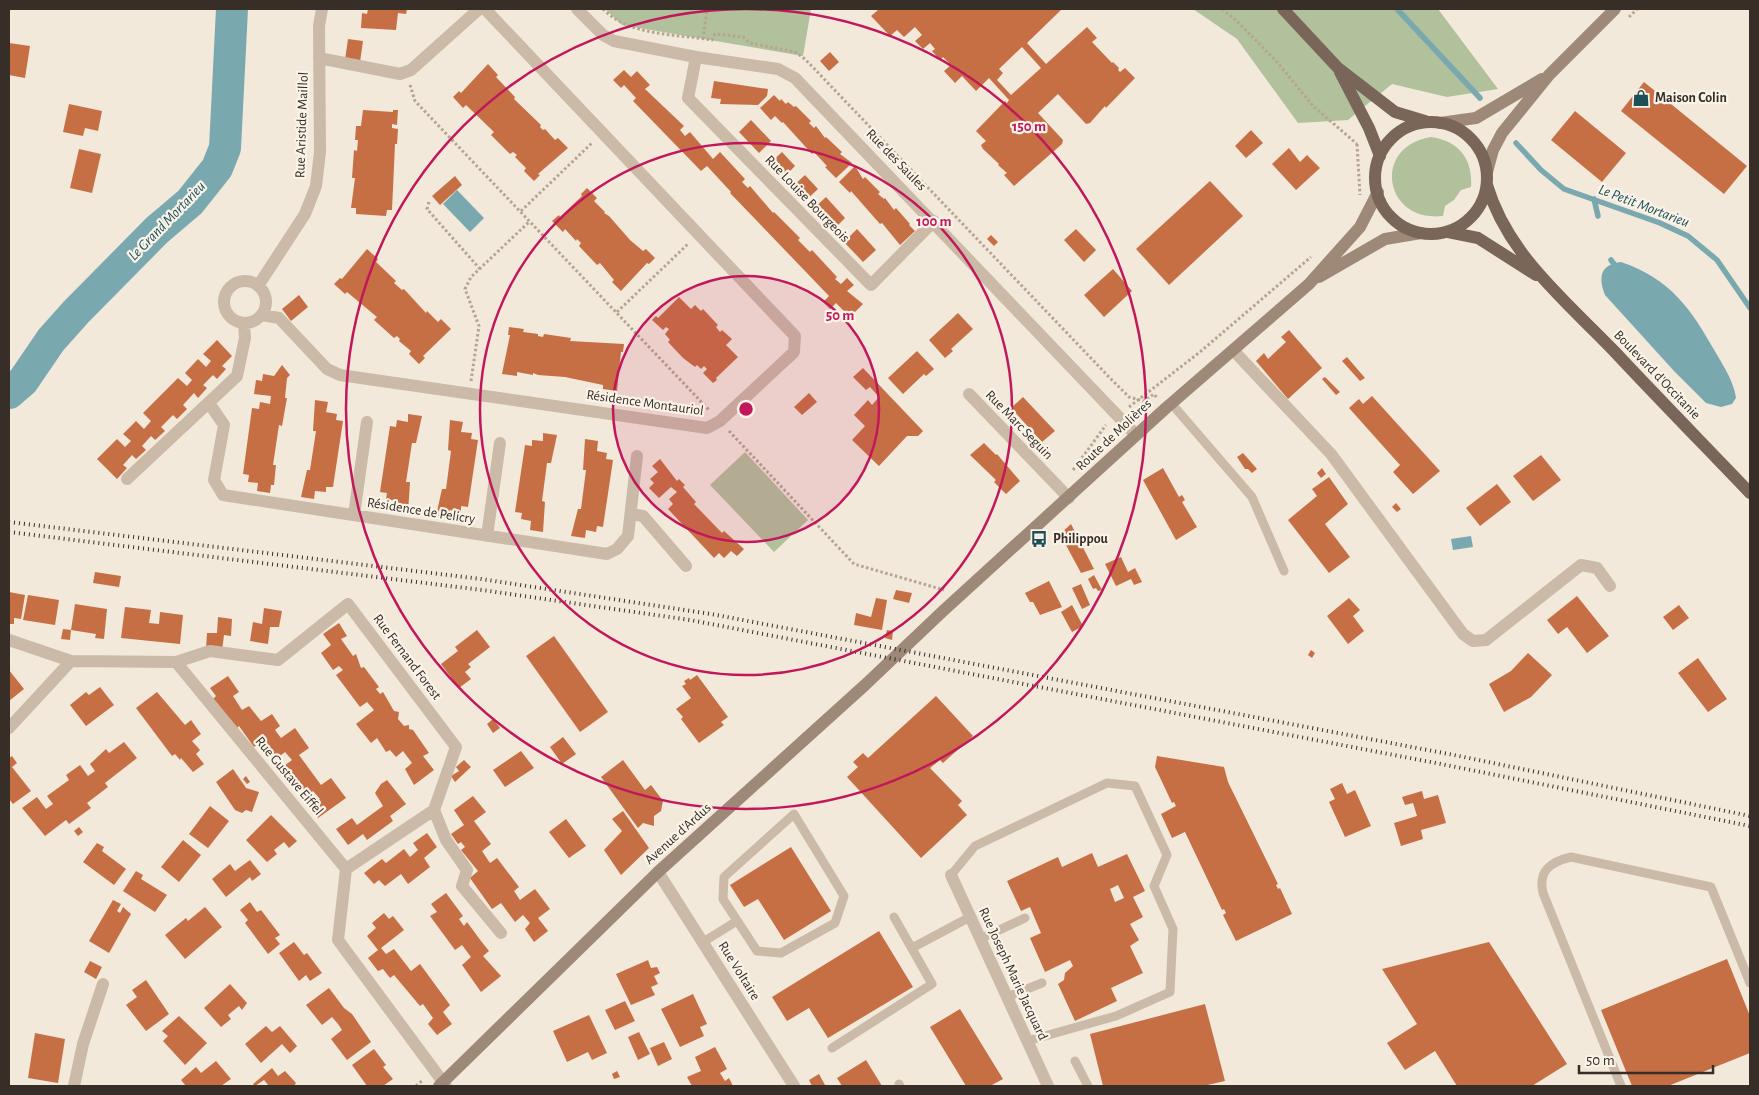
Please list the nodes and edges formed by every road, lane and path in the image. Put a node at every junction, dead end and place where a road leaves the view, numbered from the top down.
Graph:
1 (322, 9) edge
2 (479, 9) edge
3 (485, 9) edge
4 (576, 9) edge
5 (707, 9) edge
6 (1222, 9) edge
7 (1283, 9) edge
8 (1615, 9) edge
9 (703, 38) dead end
10 (696, 57) junction
11 (319, 58) junction
12 (1338, 68) junction
13 (405, 72) junction
14 (1549, 75) junction
15 (1434, 122) junction
16 (602, 133) junction
17 (1357, 144) junction
18 (1380, 156) junction
19 (1487, 179) junction
20 (1378, 192) junction
21 (1360, 197) dead end
22 (429, 202) dead end
23 (520, 211) junction
24 (530, 221) junction
25 (934, 221) junction
26 (1447, 232) junction
27 (1421, 233) junction
28 (698, 234) junction
29 (1315, 254) dead end
30 (480, 269) junction
31 (1540, 278) junction
32 (1309, 284) junction
33 (258, 286) junction
34 (617, 312) junction
35 (262, 315) junction
36 (244, 324) junction
37 (1233, 350) junction
38 (469, 394) junction
39 (969, 394) dead end
40 (209, 403) junction
41 (1171, 403) junction
42 (1119, 415) junction
43 (720, 421) junction
44 (367, 422) dead end
45 (1136, 435) junction
46 (500, 443) dead end
47 (637, 456) dead end
48 (127, 479) dead end
49 (1065, 493) junction
50 (1750, 493) edge
51 (630, 514) junction
52 (354, 515) junction
53 (486, 536) junction
54 (686, 566) dead end
55 (1284, 571) dead end
56 (1610, 586) dead end
57 (942, 597) dead end
58 (943, 611) joint
59 (9, 640) edge
60 (71, 661) junction
61 (176, 662) junction
62 (9, 728) edge
63 (434, 810) junction
64 (346, 869) junction
65 (658, 872) junction
66 (951, 875) joint
67 (894, 917) dead end
68 (970, 917) junction
69 (1025, 918) dead end
70 (737, 921) junction
71 (501, 932) dead end
72 (980, 939) junction
73 (703, 942) junction
74 (912, 948) junction
75 (1042, 983) dead end
76 (1750, 983) edge
77 (103, 984) dead end
78 (1007, 997) junction
79 (1027, 1041) junction
80 (832, 1048) dead end
81 (1075, 1061) dead end
82 (443, 1085) edge
83 (74, 1086) edge
84 (794, 1086) edge
85 (1048, 1086) edge
86 (1088, 1086) edge
87 (1621, 1086) edge

1 - 11 street, Rue Aristide Maillol
2 - 13 street
3 - 16 street, Résidence Montauriol
4 - 10 street, Rue des Saules
5 - 9 path
6 - 17 path
7 - 12 main road
8 - 14 main road
10 - 25 street, Rue des Saules
10 - 25 street, Rue Louise Bourgeois
11 - 13 street
11 - 33 street, Rue Aristide Maillol
12 - 15 main road
12 - 18 main road
13 - 23 path
14 - 15 main road
14 - 19 main road
15 - 18 main road
15 - 19 main road
16 - 23 path
16 - 28 street, Résidence Montauriol
17 - 18 path
17 - 21 path
18 - 20 main road
19 - 26 main road
19 - 31 main road, Boulevard d'Occitanie
20 - 27 main road
20 - 32 main road, Route de Molières
22 - 30 path
23 - 24 path
24 - 30 path
24 - 34 path
25 - 42 street, Rue des Saules
26 - 27 main road
26 - 31 main road, Boulevard d'Occitanie
27 - 32 main road, Route de Molières
28 - 34 path
28 - 43 street, Résidence Montauriol
29 - 42 path
30 - 38 path
31 - 50 main road, Boulevard d'Occitanie
32 - 37 main road, Route de Molières
33 - 35 street
33 - 36 street
34 - 43 path
35 - 36 street
35 - 38 street, Résidence Montauriol
36 - 40 street
37 - 41 main road, Route de Molières
37 - 56 street
38 - 43 street, Résidence Montauriol
39 - 49 street, Rue Marc Seguin
40 - 48 street
40 - 52 street, Résidence de Pelicry
41 - 45 main road, Route de Molières
41 - 55 lane
42 - 45 street, Rue des Saules
42 - 49 path
43 - 57 path
44 - 52 street
45 - 49 main road, Route de Molières
46 - 53 street
47 - 51 street, Résidence de Pelicry
49 - 58 main road, Route de Molières
51 - 53 street, Résidence de Pelicry
51 - 54 street
52 - 53 street, Résidence de Pelicry
58 - 65 main road, Avenue d'Ardus
59 - 60 street
60 - 61 street
60 - 62 street
61 - 63 street, Rue Fernand Forest
61 - 64 street, Rue Gustave Eiffel
63 - 64 street
63 - 71 street
64 - 82 street
65 - 73 street, Rue Voltaire
65 - 82 main road, Avenue d'Ardus
66 - 68 street, Rue Joseph Marie Jacquard
66 - 79 lane
67 - 74 lane
68 - 72 street, Rue Joseph Marie Jacquard
68 - 74 lane
69 - 72 lane
70 - 70 lane
70 - 73 lane
72 - 78 street, Rue Joseph Marie Jacquard
73 - 84 street, Rue Voltaire
74 - 80 lane
75 - 78 lane
76 - 87 lane
77 - 83 street
78 - 79 street, Rue Joseph Marie Jacquard
79 - 85 street, Rue Joseph Marie Jacquard
81 - 86 lane

